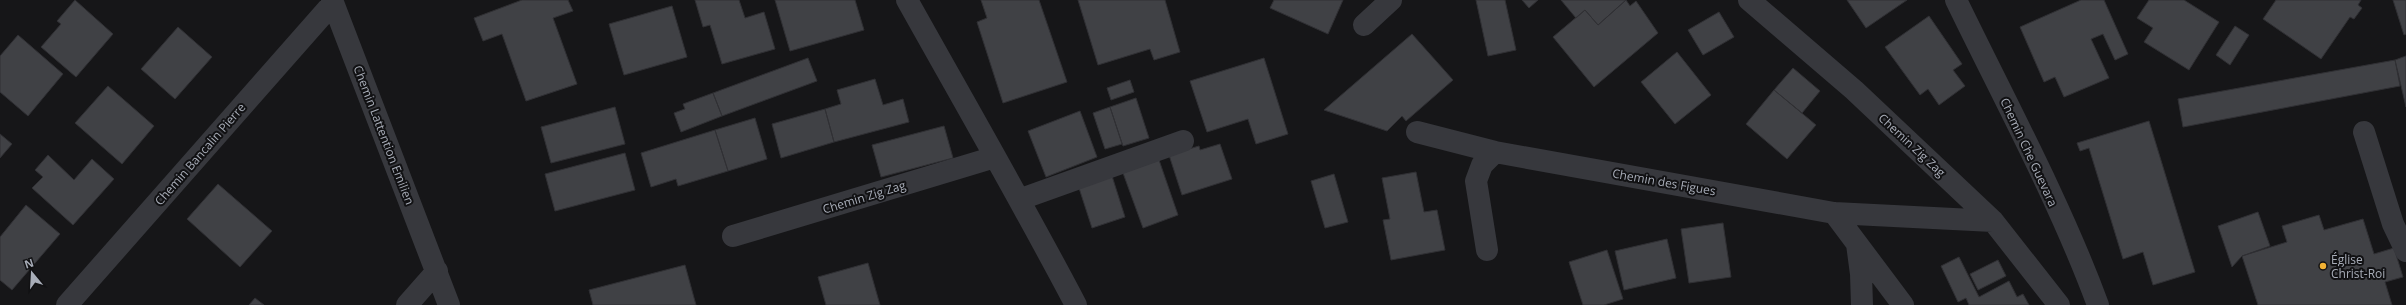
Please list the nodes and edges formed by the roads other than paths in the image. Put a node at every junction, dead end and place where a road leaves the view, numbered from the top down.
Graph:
1 (907, 0) edge
2 (1391, 0) edge
3 (1749, 0) edge
4 (1956, 0) edge
5 (332, 1) edge
6 (1364, 25) dead end
7 (1417, 132) dead end
8 (2364, 132) dead end
9 (1183, 141) dead end
10 (1495, 152) junction
11 (995, 157) junction
12 (1021, 199) junction
13 (1834, 213) junction
14 (1994, 222) junction
15 (733, 236) dead end
16 (1856, 241) junction
17 (1487, 250) dead end
18 (2406, 251) edge
19 (437, 271) junction
20 (66, 305) edge
21 (407, 305) edge
22 (450, 305) edge
23 (1076, 305) edge
24 (1862, 305) edge
25 (1903, 305) edge
26 (2059, 305) edge
27 (2098, 305) edge

1 - 11 street
2 - 6 street
3 - 14 street, Chemin Zig Zag
4 - 27 street, Chemin Che Guevara
5 - 19 street, Chemin Lattention Emilien
5 - 20 street, Chemin Bancalin Pierre
7 - 10 street, Chemin des Figues
8 - 18 street
9 - 12 street
10 - 13 street, Chemin des Figues
10 - 17 street
11 - 12 street
11 - 15 street, Chemin Zig Zag
12 - 23 street
13 - 14 street, Chemin des Figues
13 - 16 street
14 - 26 street, Chemin Zig Zag
16 - 24 street
16 - 25 street
19 - 21 street
19 - 22 street, Chemin Lattention Emilien

